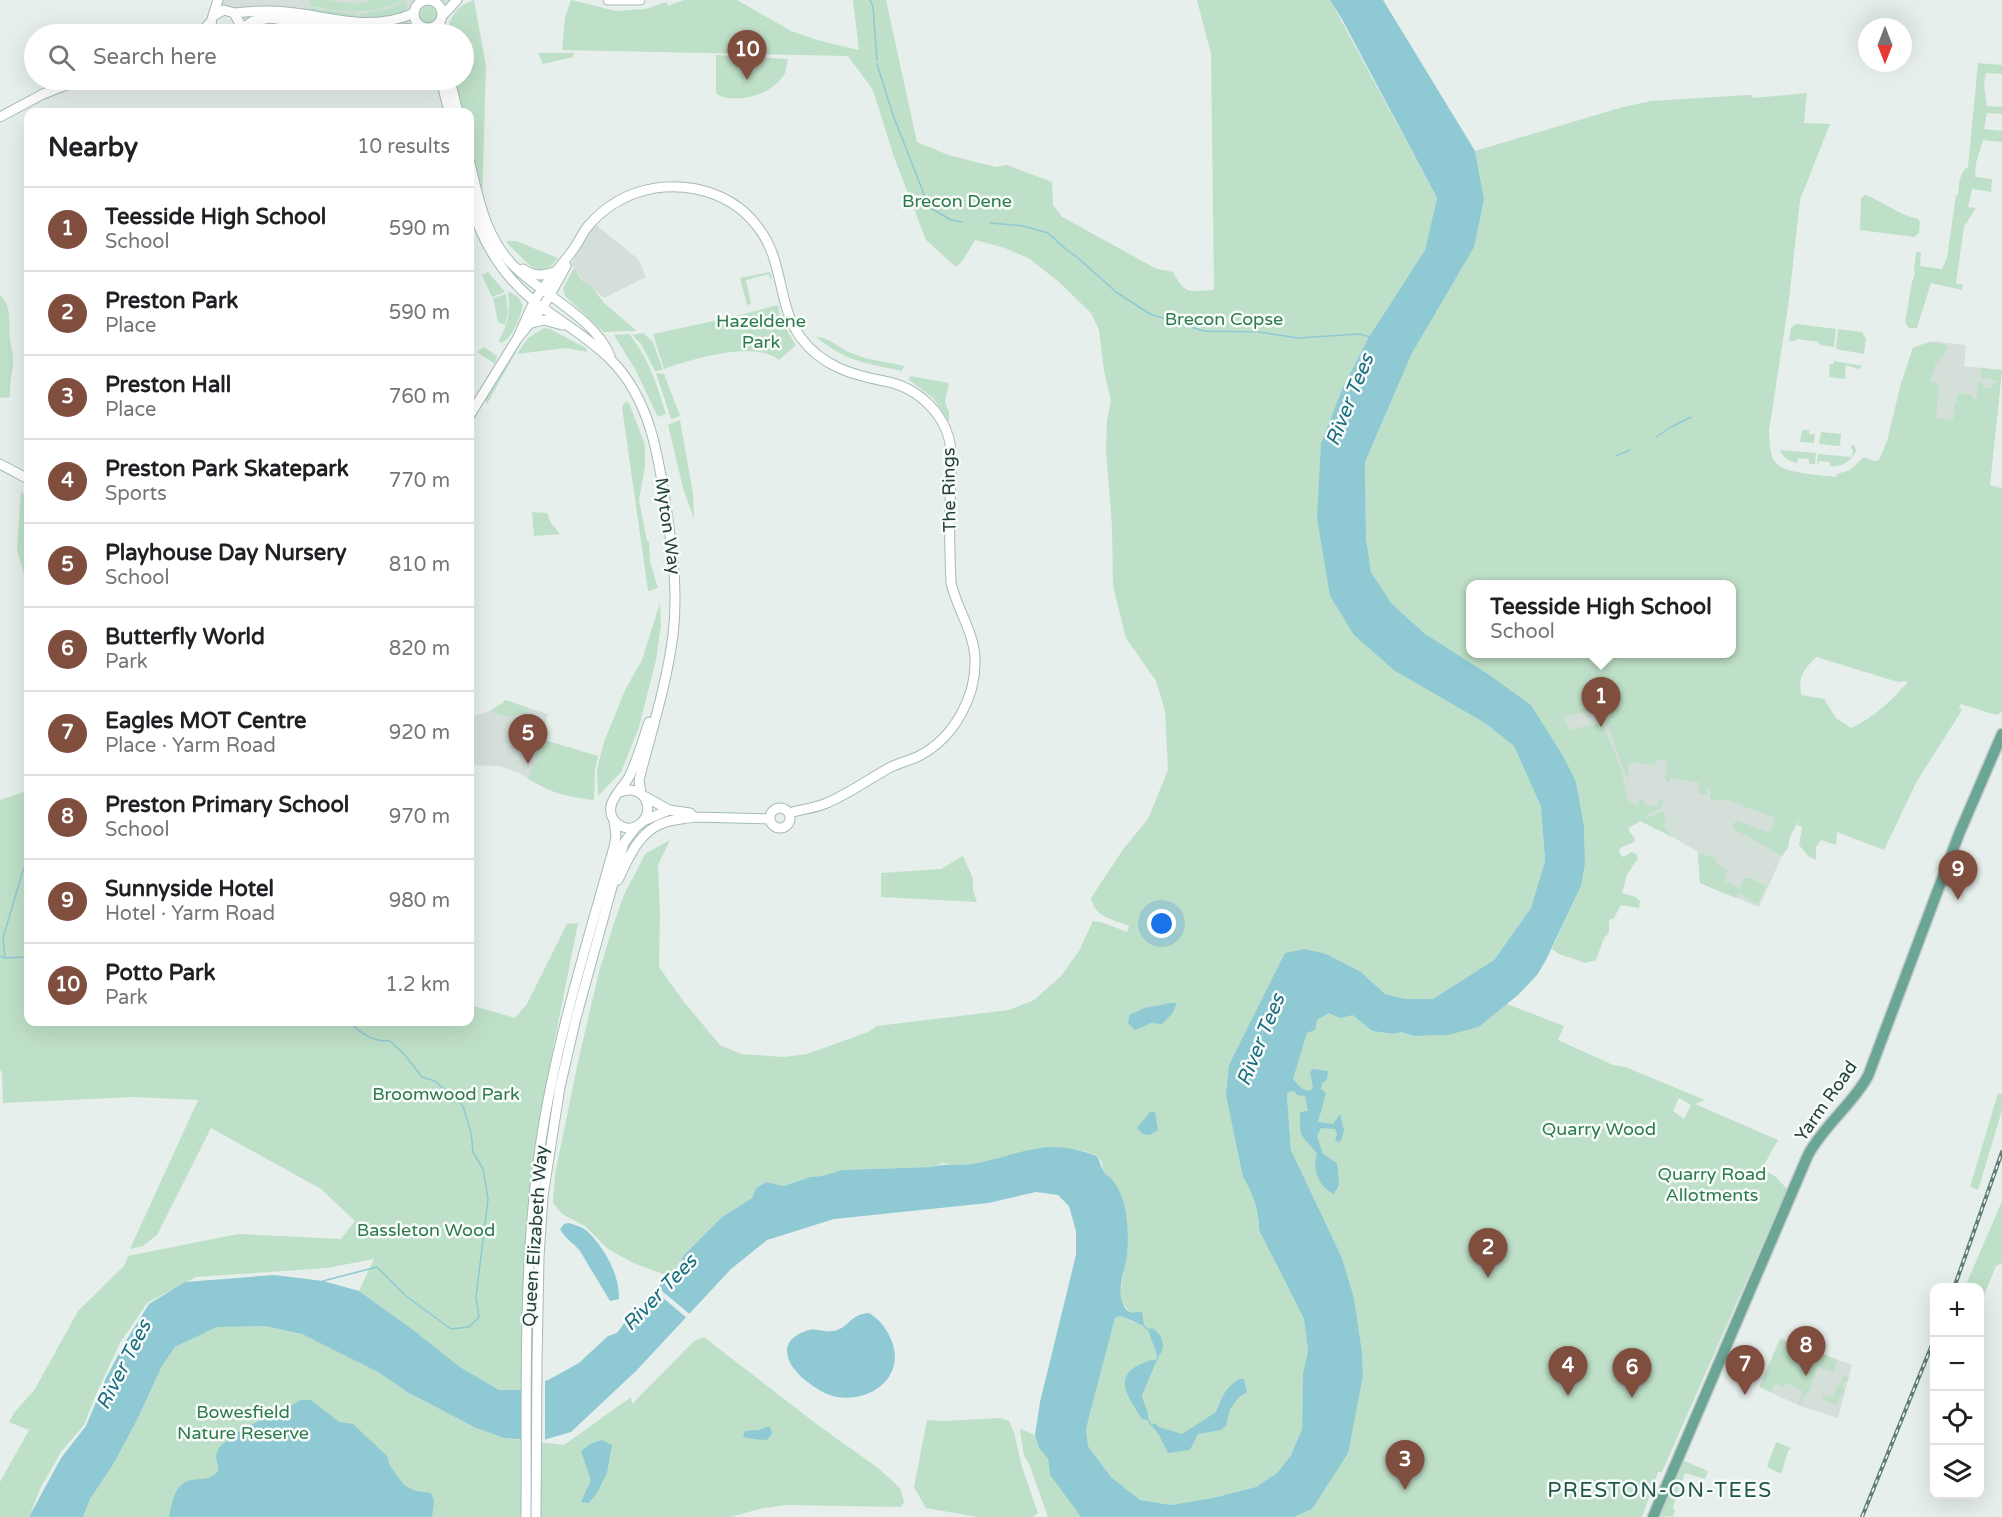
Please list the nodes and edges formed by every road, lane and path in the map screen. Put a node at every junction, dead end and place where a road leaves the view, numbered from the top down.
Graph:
1 (218, 0) edge
2 (226, 0) edge
3 (438, 0) edge
4 (457, 0) edge
5 (608, 0) edge
6 (640, 0) edge
7 (233, 12) junction
8 (414, 13) junction
9 (212, 19) junction
10 (441, 19) junction
11 (208, 24) edge
12 (211, 24) edge
13 (240, 24) edge
14 (249, 24) edge
15 (310, 24) edge
16 (419, 24) edge
17 (436, 24) edge
18 (441, 24) edge
19 (52, 90) edge
20 (444, 90) edge
21 (452, 90) edge
22 (448, 108) edge
23 (457, 108) edge
24 (0, 117) edge
25 (474, 178) edge
26 (474, 212) edge
27 (575, 247) junction
28 (501, 250) junction
29 (557, 271) junction
30 (544, 299) junction
31 (532, 323) junction
32 (585, 338) junction
33 (517, 339) junction
34 (602, 351) junction
35 (612, 360) junction
36 (474, 409) edge
37 (0, 464) edge
38 (24, 477) edge
39 (658, 702) junction
40 (2002, 734) edge
41 (620, 792) junction
42 (643, 795) junction
43 (669, 810) junction
44 (789, 813) junction
45 (694, 817) junction
46 (770, 819) junction
47 (614, 821) junction
48 (639, 824) junction
49 (612, 890) junction
50 (532, 1362) junction
51 (532, 1467) junction
52 (526, 1517) edge
53 (536, 1517) edge
54 (1653, 1517) edge

1 - 9 street
2 - 7 street
3 - 8 street
3 - 10 street
4 - 10 street
5 - 6 street
7 - 8 street
7 - 9 street
7 - 13 street
8 - 16 street
9 - 11 street
9 - 12 street
10 - 17 street
10 - 18 street
14 - 15 street
19 - 24 street
20 - 22 street
21 - 23 street
25 - 28 street, Myton Way
26 - 30 street, Myton Way
27 - 29 street, The Rings
27 - 30 street, The Rings
27 - 44 street, The Rings
28 - 29 street
28 - 30 street, Myton Way
29 - 30 street, The Rings
30 - 31 street
30 - 32 street, Myton Way
30 - 33 street
30 - 34 street
30 - 35 street, Myton Way
31 - 32 street
31 - 33 street
32 - 34 street, Myton Way
33 - 36 street
34 - 35 street, Myton Way
35 - 39 street, Myton Way
37 - 38 street
39 - 41 street, Myton Way
39 - 42 street, Myton Way
40 - 54 main road, Yarm Road
41 - 42 street
41 - 47 street
42 - 43 street, The Rings
42 - 48 street
43 - 45 street, The Rings
43 - 48 street
44 - 46 street, The Rings
44 - 46 street, The Rings
45 - 46 street, The Rings
45 - 49 street
47 - 48 street
47 - 50 street, Queen Elizabeth Way
48 - 49 street, Queen Elizabeth Way
49 - 50 street, Queen Elizabeth Way
50 - 51 street, Queen Elizabeth Way
51 - 52 street, Queen Elizabeth Way
51 - 53 street, Queen Elizabeth Way

